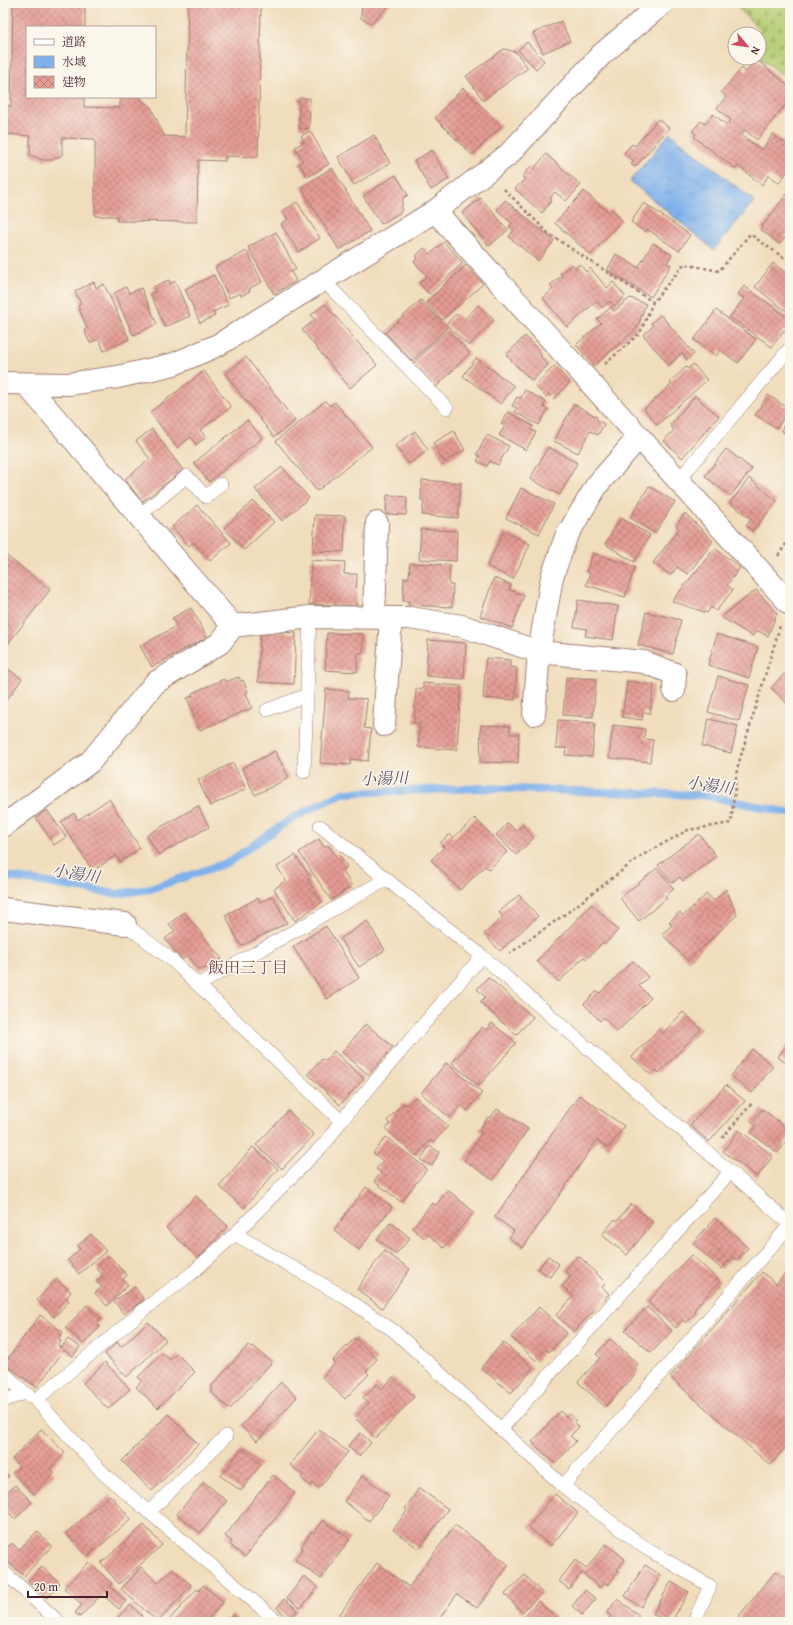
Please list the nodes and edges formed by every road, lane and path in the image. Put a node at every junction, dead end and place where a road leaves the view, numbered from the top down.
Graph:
1 (663, 3) edge
2 (486, 171) junction
3 (435, 211) junction
4 (790, 262) edge
5 (323, 280) junction
6 (652, 302) junction
7 (790, 348) edge
8 (588, 380) junction
9 (3, 383) edge
10 (26, 384) junction
11 (446, 408) dead end
12 (639, 436) junction
13 (679, 480) junction
14 (221, 484) dead end
15 (139, 516) junction
16 (377, 523) dead end
17 (788, 602) edge
18 (310, 617) junction
19 (382, 618) junction
20 (234, 626) junction
21 (539, 652) junction
22 (674, 690) dead end
23 (307, 695) junction
24 (267, 710) dead end
25 (534, 714) dead end
26 (384, 725) dead end
27 (304, 772) dead end
28 (3, 826) edge
29 (320, 826) dead end
30 (387, 879) junction
31 (3, 909) edge
32 (125, 924) joint
33 (482, 956) junction
34 (492, 966) junction
35 (198, 985) junction
36 (753, 1102) dead end
37 (341, 1121) junction
38 (708, 1153) junction
39 (730, 1172) junction
40 (790, 1225) edge
41 (235, 1234) junction
42 (3, 1372) edge
43 (25, 1393) junction
44 (36, 1400) junction
45 (3, 1401) edge
46 (501, 1429) junction
47 (226, 1436) dead end
48 (563, 1486) junction
49 (149, 1512) junction
50 (3, 1571) edge
51 (59, 1622) edge
52 (278, 1622) edge
53 (694, 1622) edge

1 - 2 street
2 - 3 street
2 - 6 path
3 - 5 street
3 - 8 street
4 - 6 path
5 - 10 street
5 - 11 lane
6 - 8 path
7 - 13 lane
8 - 12 street
9 - 10 street
10 - 15 street
12 - 13 street
12 - 21 street
13 - 17 street
14 - 15 lane
15 - 20 street
16 - 19 street
17 - 34 path
18 - 19 street
18 - 20 street
18 - 23 lane
19 - 21 street
19 - 26 street
20 - 28 street
21 - 22 street
21 - 25 street
23 - 24 lane
23 - 27 lane
29 - 30 lane
30 - 33 lane
30 - 35 lane
31 - 32 street
32 - 35 lane
33 - 34 lane
33 - 37 lane
34 - 38 lane
35 - 37 lane
36 - 38 path
37 - 41 lane
38 - 39 lane
39 - 40 lane
39 - 46 lane
40 - 48 lane
41 - 44 lane
41 - 46 lane
42 - 43 lane
43 - 44 lane
43 - 45 lane
44 - 49 lane
46 - 48 lane
47 - 49 lane
48 - 53 lane
49 - 52 lane
50 - 51 lane

